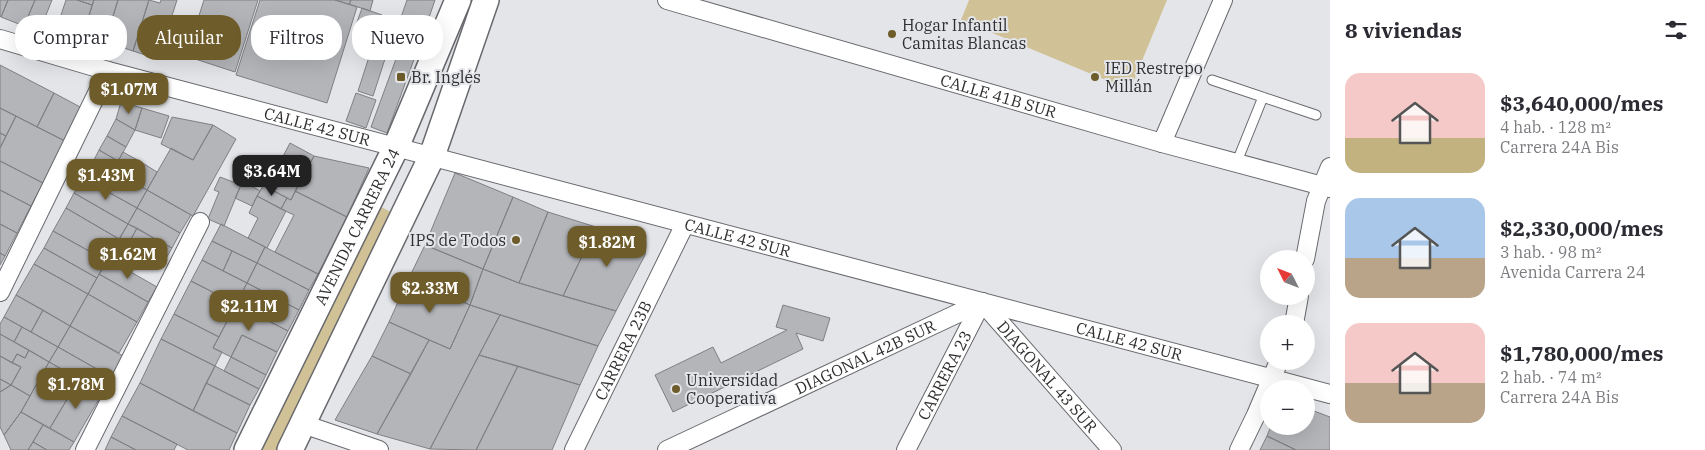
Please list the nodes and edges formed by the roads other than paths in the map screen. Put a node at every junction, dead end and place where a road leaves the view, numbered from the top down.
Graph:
1 (458, 0) edge
2 (486, 0) edge
3 (668, 0) edge
4 (1223, 0) edge
5 (0, 39) edge
6 (108, 71) junction
7 (1212, 80) dead end
8 (1263, 97) junction
9 (1316, 116) dead end
10 (1162, 143) junction
11 (396, 147) junction
12 (432, 156) junction
13 (1236, 164) junction
14 (1330, 167) edge
15 (1326, 187) edge
16 (200, 222) dead end
17 (685, 224) junction
18 (1306, 250) edge
19 (0, 292) edge
20 (982, 302) junction
21 (1276, 370) edge
22 (1272, 379) junction
23 (1330, 394) edge
24 (302, 424) junction
25 (691, 444) edge
26 (85, 450) edge
27 (247, 450) edge
28 (290, 450) edge
29 (379, 450) edge
30 (574, 450) edge
31 (667, 450) edge
32 (906, 450) edge
33 (1112, 450) edge
34 (1239, 450) edge

1 - 11 main road, AVENIDA CARRERA 24
2 - 12 main road
3 - 10 street, CALLE 41B SUR
4 - 10 street
5 - 6 street, CALLE 42 SUR
6 - 11 street, CALLE 42 SUR
6 - 19 street
7 - 8 lane
8 - 9 lane
8 - 13 lane
10 - 13 street, CALLE 41B SUR
11 - 12 street, CALLE 42 SUR
11 - 27 main road, AVENIDA CARRERA 24
12 - 17 street, CALLE 42 SUR
12 - 24 main road
13 - 15 street, CALLE 41B SUR
14 - 15 street
15 - 18 street
16 - 26 street
17 - 20 street, CALLE 42 SUR
17 - 30 street, CARRERA 23B
20 - 22 street, CALLE 42 SUR
20 - 25 street, DIAGONAL 42B SUR
20 - 32 street, CARRERA 23
20 - 33 street, DIAGONAL 43 SUR
21 - 22 street
22 - 23 street, CALLE 42 SUR
22 - 34 street
24 - 28 main road
24 - 29 street
25 - 31 street, DIAGONAL 42B SUR

